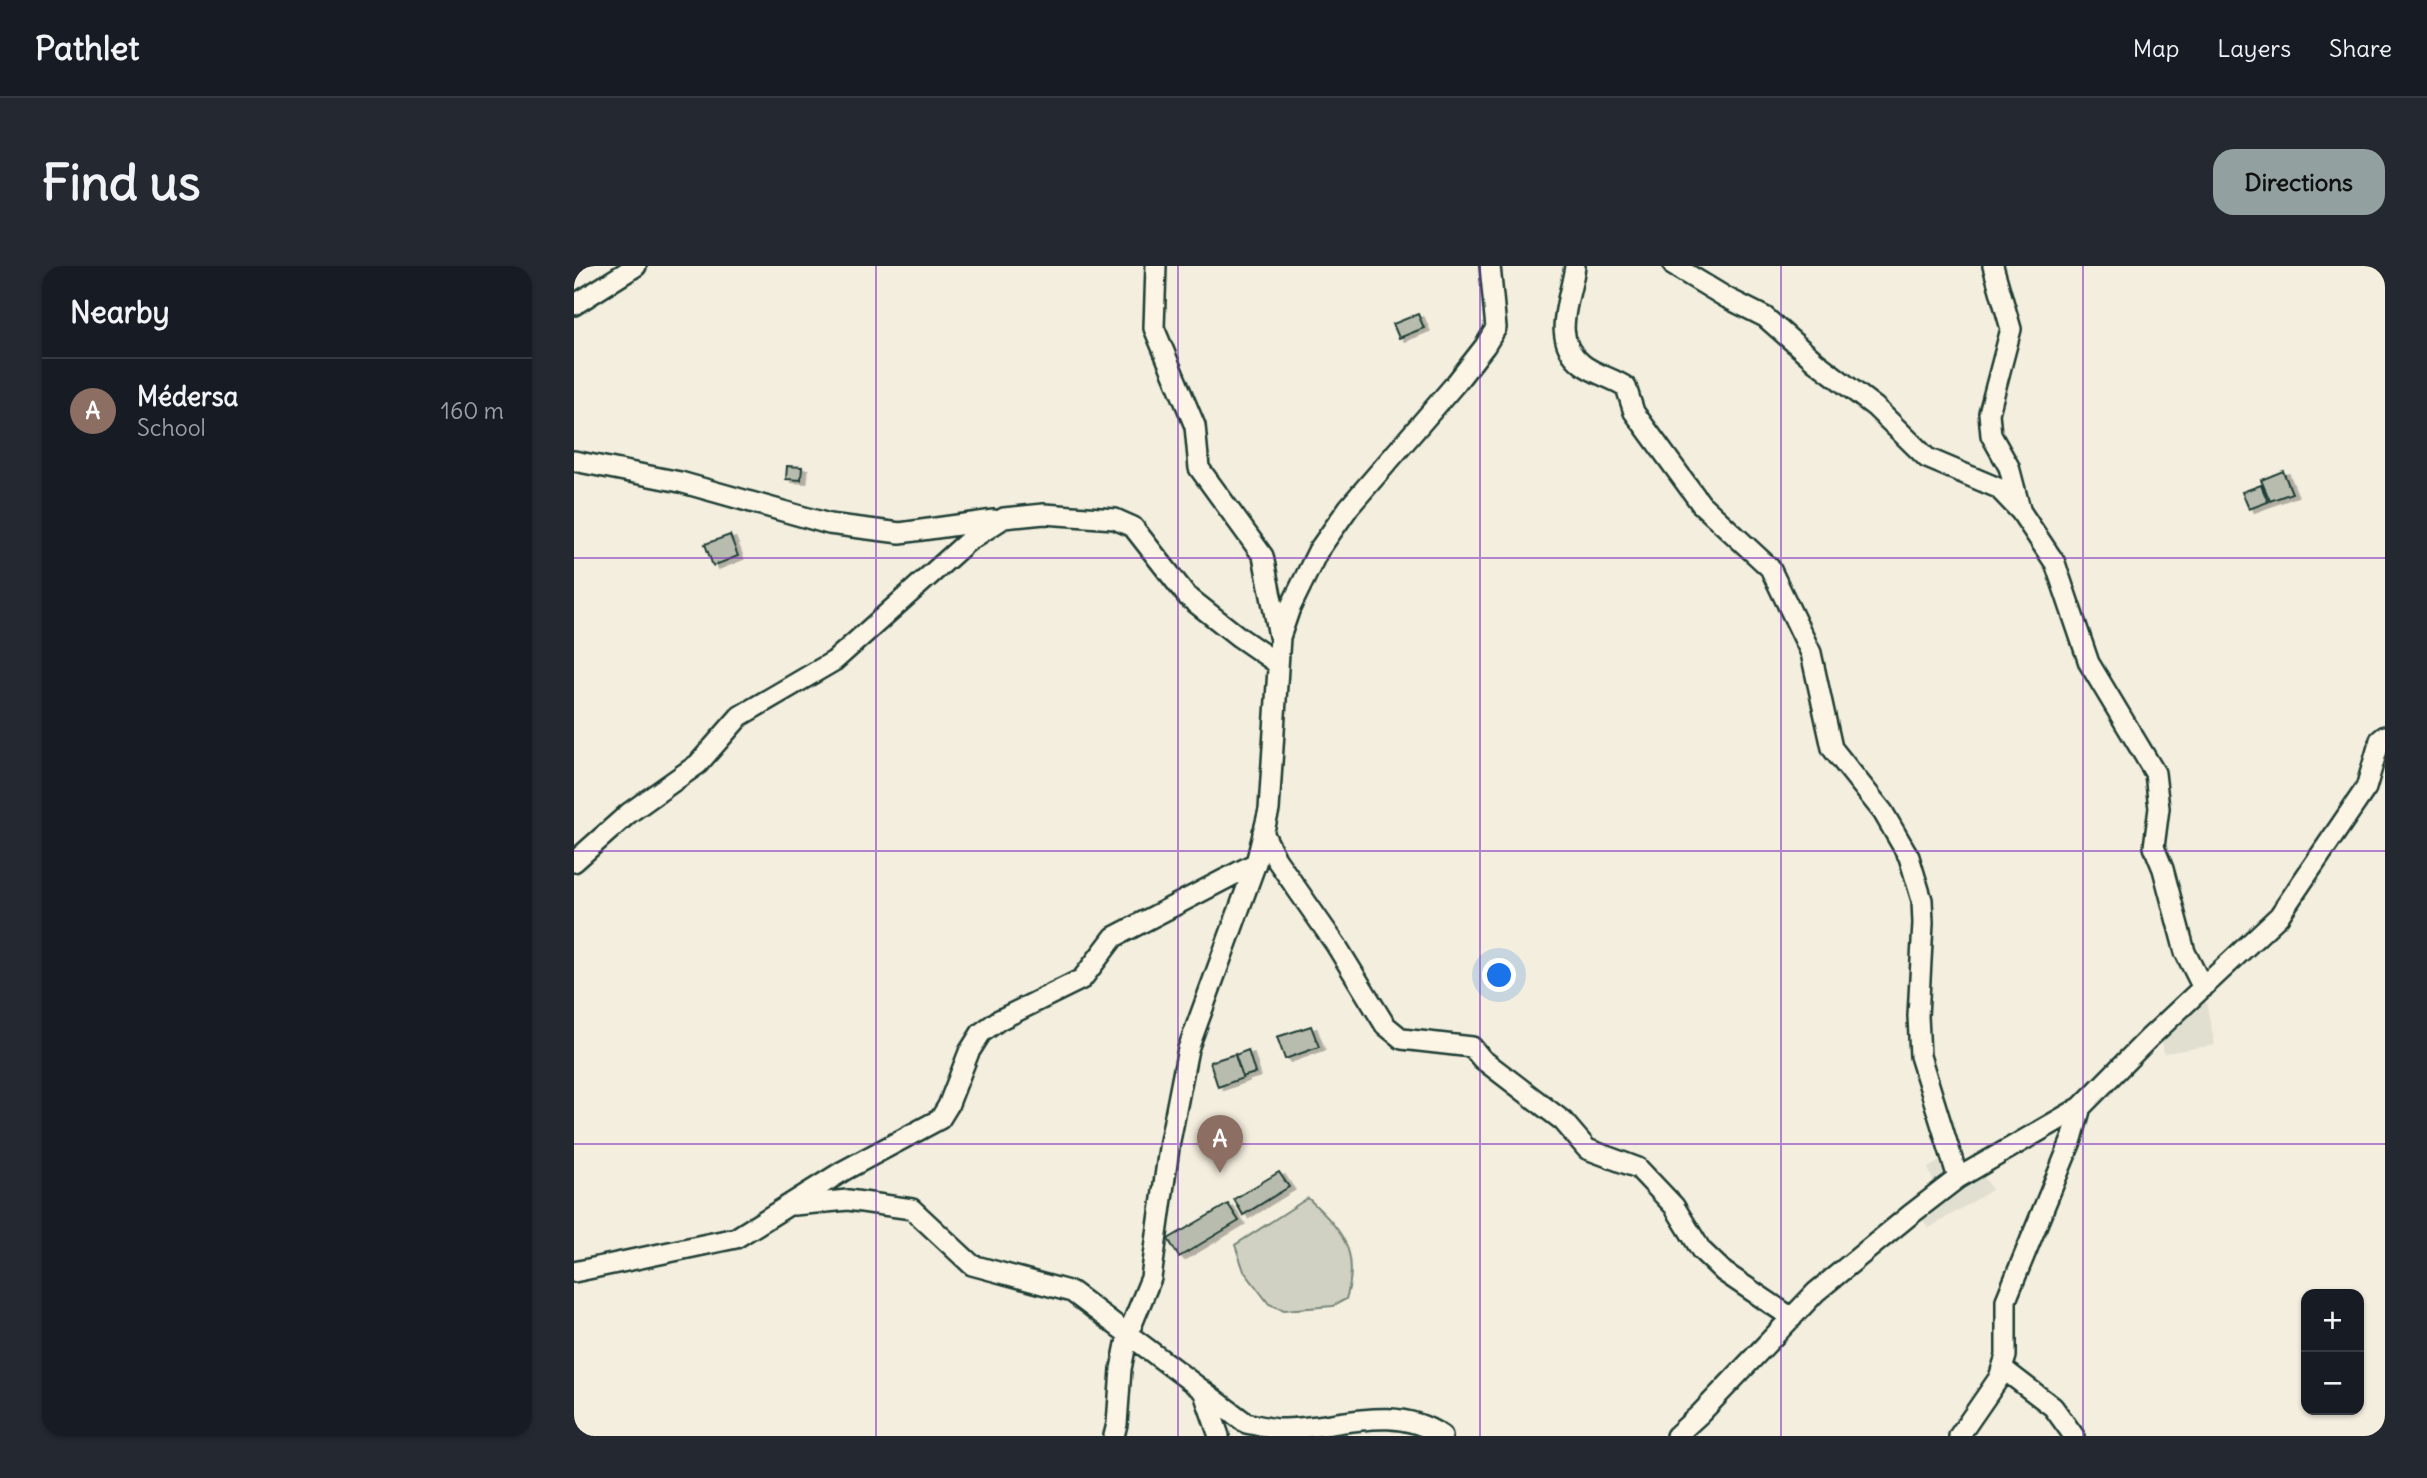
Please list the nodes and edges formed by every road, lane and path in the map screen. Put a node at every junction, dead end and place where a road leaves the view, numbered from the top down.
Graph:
1 (636, 266) edge
2 (1156, 266) edge
3 (1490, 266) edge
4 (1575, 266) edge
5 (1674, 266) edge
6 (1993, 266) edge
7 (574, 304) edge
8 (574, 461) edge
9 (2021, 512) junction
10 (1004, 518) junction
11 (1280, 637) junction
12 (1278, 664) junction
13 (2385, 736) edge
14 (1263, 832) junction
15 (574, 862) edge
16 (1256, 863) junction
17 (2203, 988) junction
18 (2081, 1107) junction
19 (1958, 1178) junction
20 (790, 1206) junction
21 (574, 1272) edge
22 (1792, 1318) junction
23 (1128, 1334) junction
24 (2002, 1368) junction
25 (1204, 1394) junction
26 (1114, 1436) edge
27 (1219, 1436) edge
28 (1442, 1436) edge
29 (1676, 1436) edge
30 (1959, 1436) edge
31 (2074, 1436) edge

1 - 7 street
2 - 11 street
3 - 11 street
4 - 19 street
5 - 9 street
6 - 9 street
8 - 10 street
9 - 17 street
10 - 12 street
10 - 15 street
11 - 12 street
12 - 14 street
13 - 17 street
14 - 16 street
14 - 22 street
16 - 20 street
16 - 23 street
17 - 18 street
18 - 19 street
18 - 24 street
19 - 22 street
20 - 21 street
20 - 23 street
22 - 29 street
23 - 25 street
23 - 26 street
24 - 30 street
24 - 31 street
25 - 27 street
25 - 28 street

